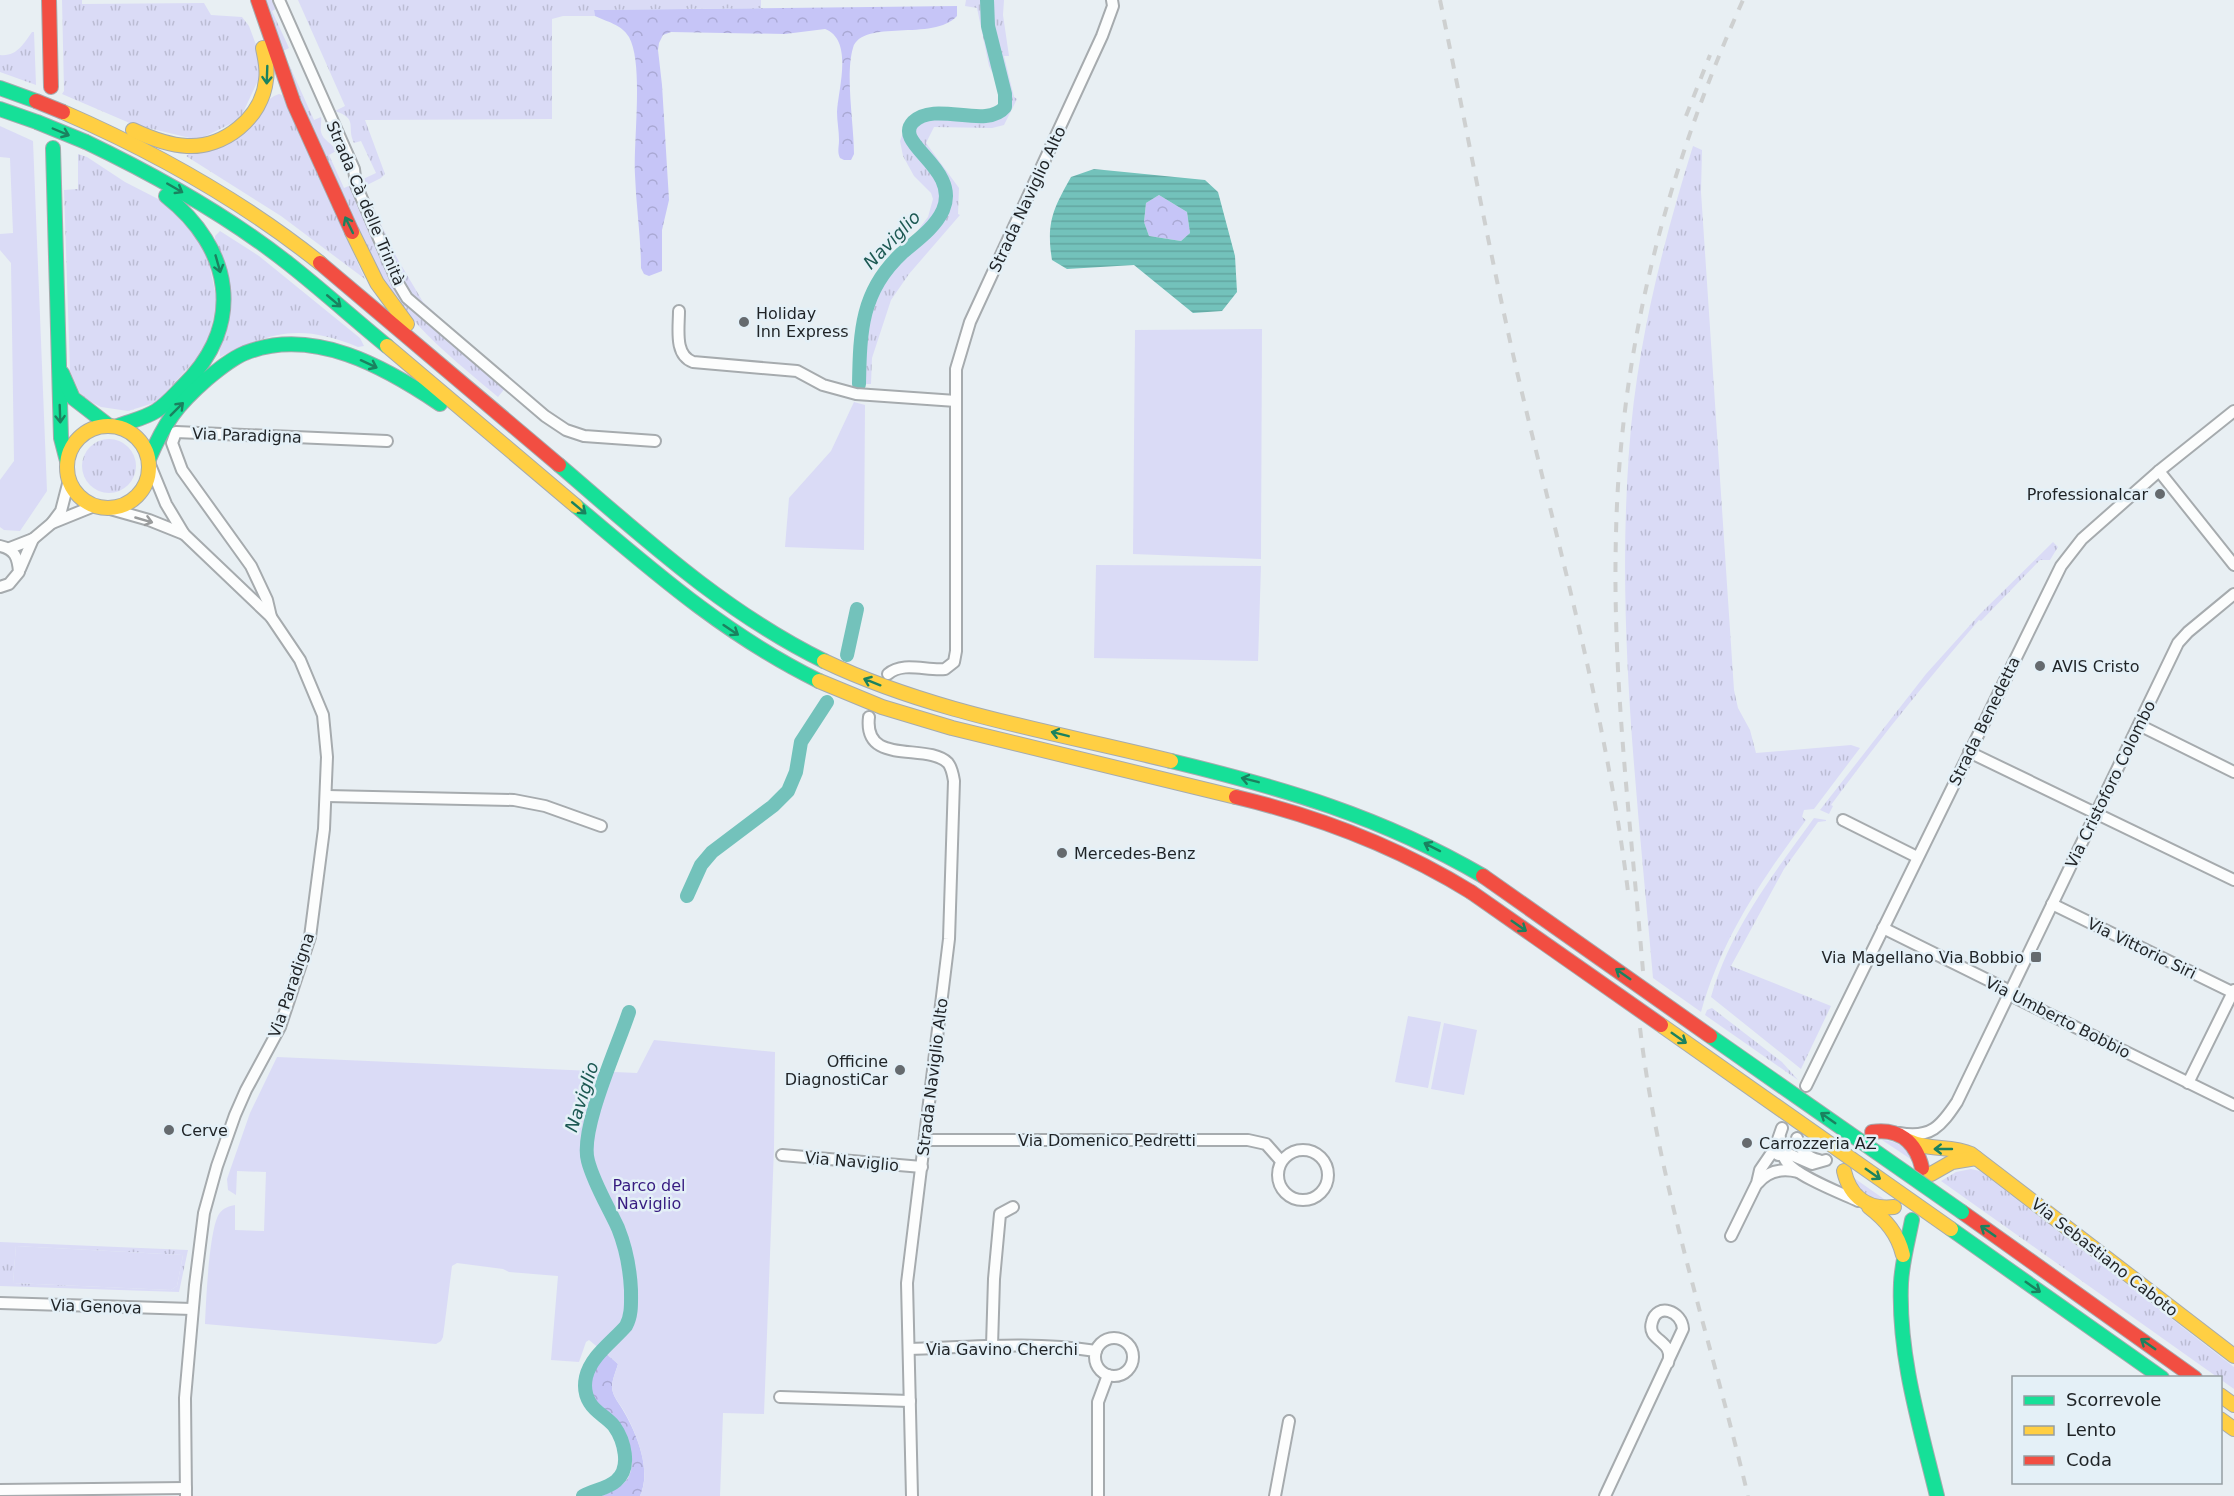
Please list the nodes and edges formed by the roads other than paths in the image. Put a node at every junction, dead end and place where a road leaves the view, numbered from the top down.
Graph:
1 (49, 0) edge
2 (244, 0) edge
3 (258, 0) edge
4 (279, 0) edge
5 (1112, 0) edge
6 (51, 87) dead end
7 (0, 88) edge
8 (63, 106) junction
9 (0, 109) edge
10 (86, 142) junction
11 (53, 148) dead end
12 (678, 311) dead end
13 (59, 366) junction
14 (956, 401) junction
15 (2234, 411) edge
16 (501, 416) junction
17 (113, 426) junction
18 (387, 441) dead end
19 (654, 441) dead end
20 (67, 461) junction
21 (149, 462) junction
22 (2159, 471) junction
23 (69, 480) junction
24 (556, 489) junction
25 (98, 506) junction
26 (52, 523) junction
27 (184, 534) junction
28 (33, 539) junction
29 (3, 546) edge
30 (2234, 565) edge
31 (19, 572) junction
32 (0, 587) edge
33 (2234, 594) edge
34 (271, 617) junction
35 (888, 674) dead end
36 (869, 717) dead end
37 (2139, 725) junction
38 (1969, 752) junction
39 (2234, 772) edge
40 (327, 796) junction
41 (2096, 814) junction
42 (1842, 820) dead end
43 (601, 826) dead end
44 (1917, 857) junction
45 (2234, 880) edge
46 (2052, 904) junction
47 (1883, 928) junction
48 (2234, 992) edge
49 (2010, 993) junction
50 (2188, 1083) junction
51 (1806, 1086) dead end
52 (2234, 1105) edge
53 (1872, 1132) dead end
54 (1895, 1132) junction
55 (1797, 1138) dead end
56 (925, 1140) junction
57 (1910, 1141) junction
58 (1783, 1154) junction
59 (782, 1155) dead end
60 (1976, 1158) junction
61 (1281, 1161) junction
62 (1762, 1165) junction
63 (922, 1167) junction
64 (1844, 1171) dead end
65 (1802, 1173) junction
66 (1757, 1183) junction
67 (1862, 1203) junction
68 (1013, 1207) dead end
69 (1894, 1207) dead end
70 (1912, 1220) dead end
71 (1731, 1236) dead end
72 (1903, 1255) junction
73 (0, 1303) edge
74 (192, 1309) junction
75 (992, 1346) junction
76 (909, 1349) junction
77 (1096, 1351) junction
78 (2234, 1356) edge
79 (1668, 1363) junction
80 (1108, 1375) junction
81 (2161, 1376) edge
82 (2195, 1376) edge
83 (780, 1396) dead end
84 (910, 1401) junction
85 (1289, 1421) dead end
86 (0, 1490) edge
87 (186, 1492) edge
88 (912, 1496) edge
89 (1098, 1496) edge
90 (1275, 1496) edge
91 (1605, 1496) edge
92 (1937, 1496) edge

1 - 6 main road
2 -> 8 main road
16 -> 3 main road
4 - 19 street, Strada Cà delle Trinità
5 - 14 street, Strada Naviglio Alto
7 - 8 main road, bridge
8 - 16 main road
9 -> 10 main road, bridge
10 -> 17 main road
10 -> 24 main road
11 - 13 main road, Via Paradigna
12 - 14 street
13 - 17 main road, Via Paradigna
13 -> 20 main road, Via Paradigna
14 - 35 street, Strada Naviglio Alto
15 - 22 street, Strada Benedetta
82 -> 16 main road, bridge
17 - 20 main road
17 - 21 main road, Via Paradigna
18 - 34 street, Via Paradigna
20 - 23 main road, Via Paradigna
21 -> 24 main road
21 - 25 main road
21 - 27 street, Via Paradigna
22 - 30 street
22 - 38 street, Strada Benedetta
23 - 25 main road, Via Paradigna
23 - 26 street
24 -> 81 main road, bridge
25 - 26 street
25 -> 27 street, Via Paradigna
26 - 28 street
27 - 34 street, Via Paradigna
28 - 29 street
28 - 31 street
29 - 31 street
31 - 32 street
33 - 37 street, Via Cristoforo Colombo
34 - 40 street, Via Paradigna
36 - 56 street, Strada Naviglio Alto
37 - 39 street
37 - 41 street, Via Cristoforo Colombo
38 - 41 street
38 - 44 street, Strada Benedetta
40 - 43 street
40 - 74 street, Via Paradigna
41 - 45 street
41 - 46 street, Via Cristoforo Colombo
42 - 44 street
44 - 47 street, Strada Benedetta
46 - 48 street, Via Vittorio Siri
46 - 49 street, Via Cristoforo Colombo
47 - 49 street, Via Umberto Bobbio
47 - 51 street, Strada Benedetta
48 - 50 street
49 - 50 street, Via Umberto Bobbio
49 - 54 street, Via Cristoforo Colombo
50 - 52 street, Via Umberto Bobbio
53 - 54 main road
54 - 57 main road, Via Sebastiano Caboto
55 - 58 street
56 - 61 street, Via Domenico Pedretti
56 - 63 street, Strada Naviglio Alto
60 -> 57 main road, Via Sebastiano Caboto
57 - 60 main road
58 - 62 street
58 - 62 street
58 - 65 street
59 - 63 street, Via Naviglio
60 - 78 main road, Via Sebastiano Caboto
61 - 61 street
62 - 66 street
63 - 76 street, Strada Naviglio Alto
64 - 67 main road
65 - 66 street
65 - 67 street
66 - 71 street
67 - 69 main road
67 - 72 main road
68 - 75 street
70 - 72 main road
72 - 92 main road
73 - 74 street, Via Genova
74 - 87 street, Via Paradigna
75 - 76 street, Via Gavino Cherchi
75 - 77 street, Via Gavino Cherchi
76 - 84 street, Strada Naviglio Alto
77 - 80 street
77 - 80 street
79 - 79 street
79 - 91 street
80 - 89 street
83 - 84 street
84 - 88 street, Strada Naviglio Alto
85 - 90 street
86 - 87 street

